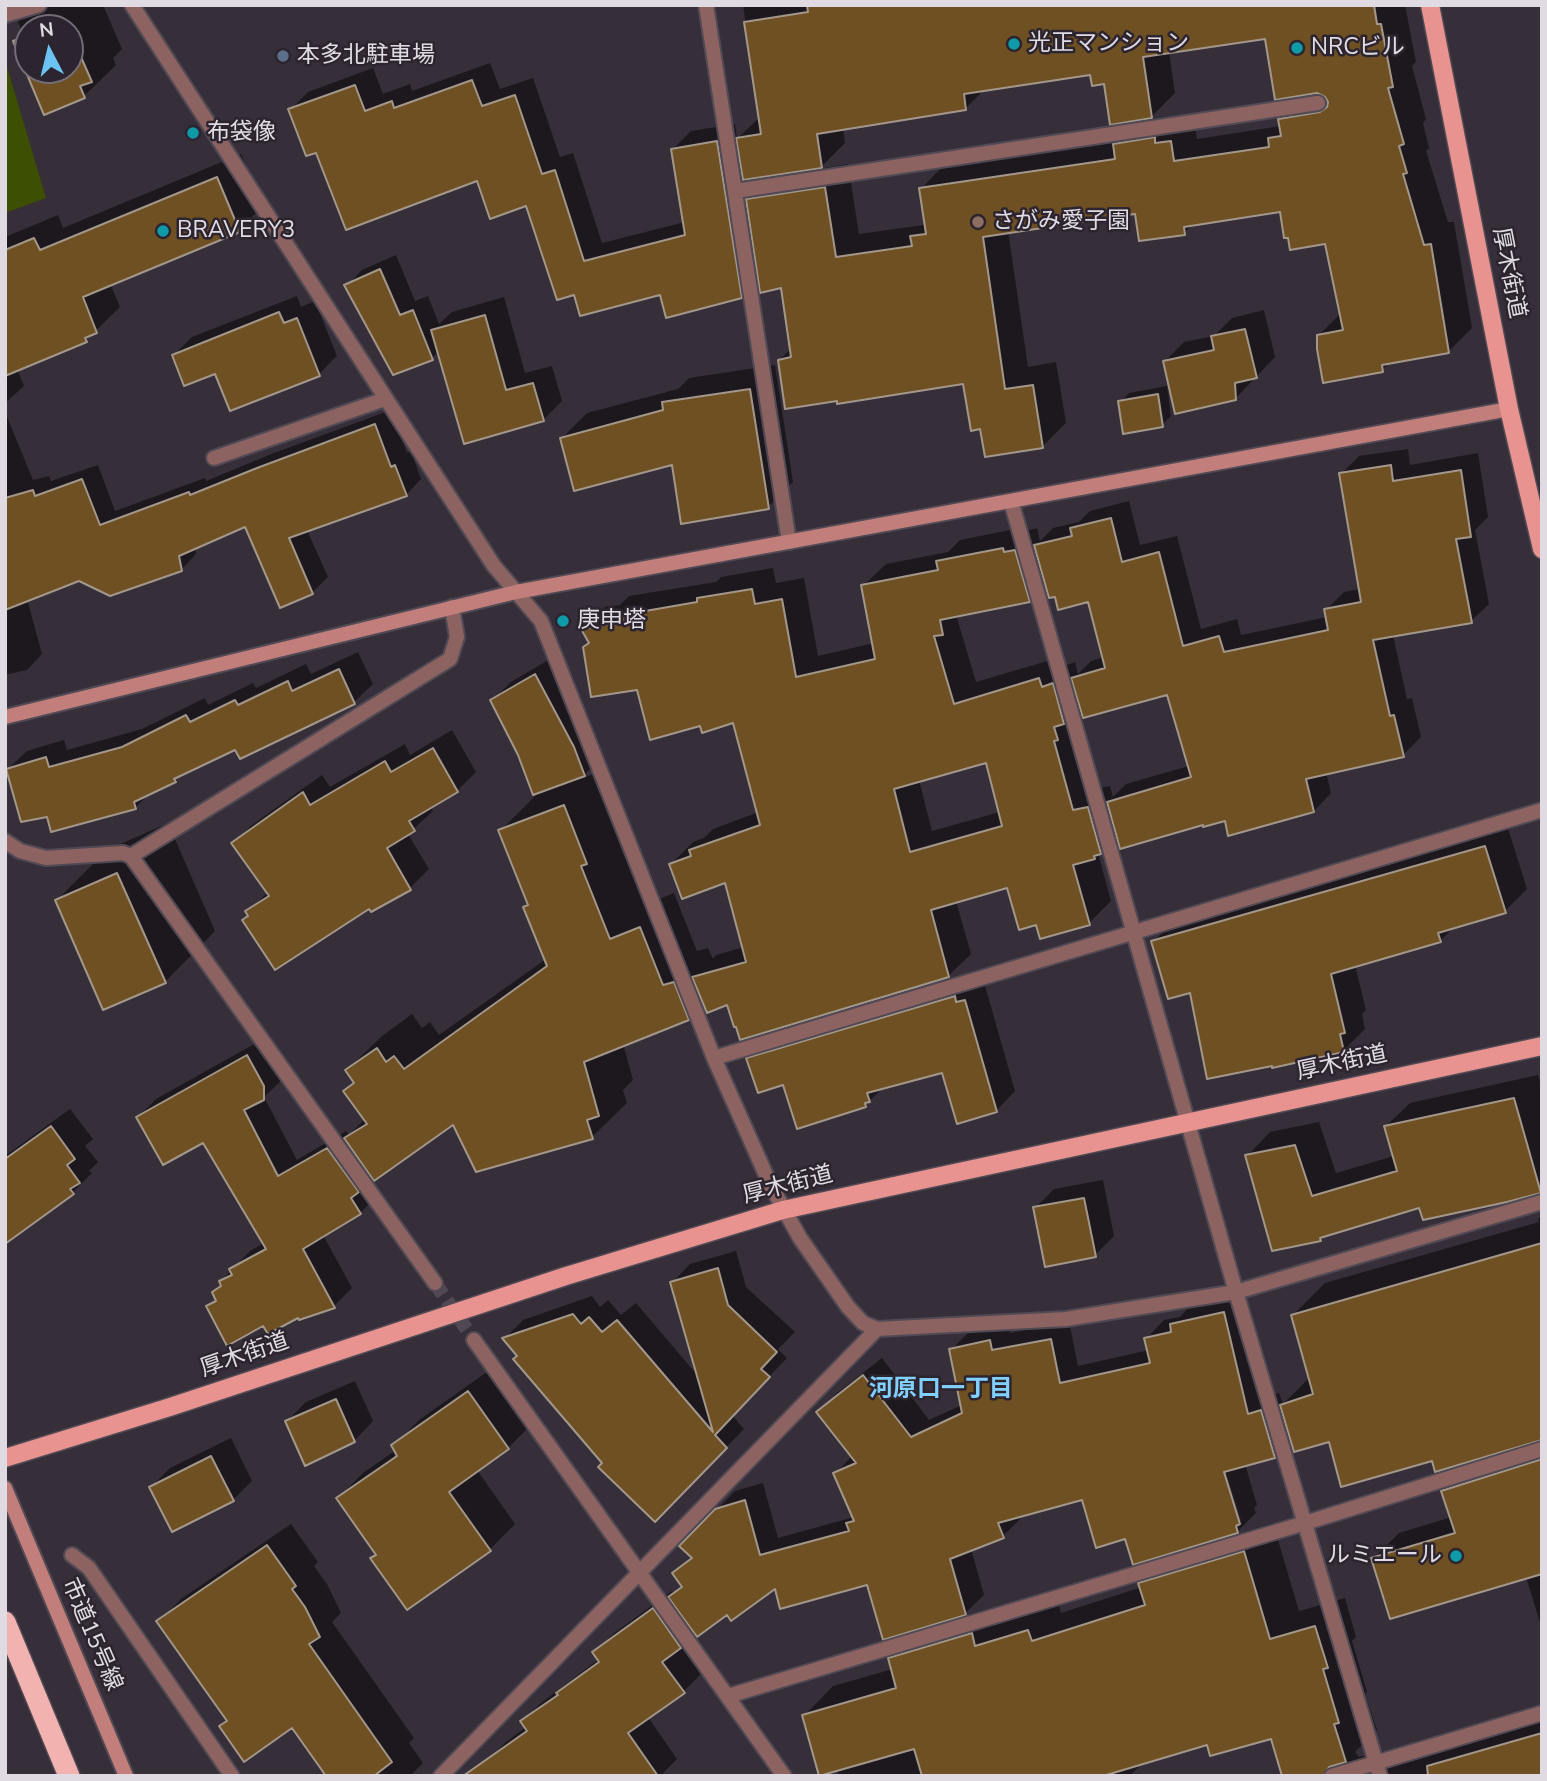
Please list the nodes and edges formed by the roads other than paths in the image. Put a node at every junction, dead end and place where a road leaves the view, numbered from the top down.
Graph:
1 (38, 5) edge
2 (132, 5) edge
3 (706, 5) edge
4 (1430, 5) edge
5 (5, 15) edge
6 (1318, 103) dead end
7 (735, 191) junction
8 (385, 398) junction
9 (1509, 409) junction
10 (214, 458) dead end
11 (1011, 501) junction
12 (789, 542) junction
13 (1542, 549) edge
14 (516, 592) junction
15 (452, 607) junction
16 (5, 717) edge
17 (1542, 810) edge
18 (5, 841) edge
19 (131, 856) junction
20 (1136, 932) junction
21 (1542, 1046) edge
22 (714, 1058) junction
23 (1189, 1122) junction
24 (1542, 1202) edge
25 (783, 1210) junction
26 (435, 1283) tunnel mouth
27 (1236, 1292) junction
28 (877, 1329) junction
29 (474, 1340) tunnel mouth
30 (1542, 1449) edge
31 (5, 1458) edge
32 (5, 1488) edge
33 (1305, 1523) junction
34 (72, 1555) dead end
35 (638, 1573) junction
36 (5, 1622) edge
37 (728, 1696) junction
38 (1542, 1713) edge
39 (1378, 1769) edge
40 (69, 1776) edge
41 (126, 1776) edge
42 (232, 1776) edge
43 (441, 1776) edge
44 (784, 1776) edge
45 (1332, 1776) edge

1 - 5 street
2 - 8 street
3 - 7 street
4 - 9 main road, 厚木街道
6 - 7 street
7 - 12 street
8 - 10 street
8 - 14 street
9 - 11 street
9 - 13 main road, 厚木街道
11 - 12 street
11 - 20 street
12 - 14 street
14 - 15 street
14 - 22 street
15 - 16 street
15 - 19 street
17 - 20 street
18 - 19 street
19 - 26 street
20 - 22 street
20 - 23 street
21 - 23 main road, 厚木街道
22 - 25 street
23 - 25 main road, 厚木街道
23 - 27 street
24 - 27 street
25 - 28 street
25 - 31 main road, 厚木街道
27 - 28 street
27 - 33 street
28 - 35 street
29 - 35 street
30 - 33 street
32 - 41 street, 市道15号線
33 - 37 street
33 - 39 street
34 - 42 street
35 - 37 street
35 - 43 street
36 - 40 highway
37 - 44 street
38 - 39 street
39 - 45 street

